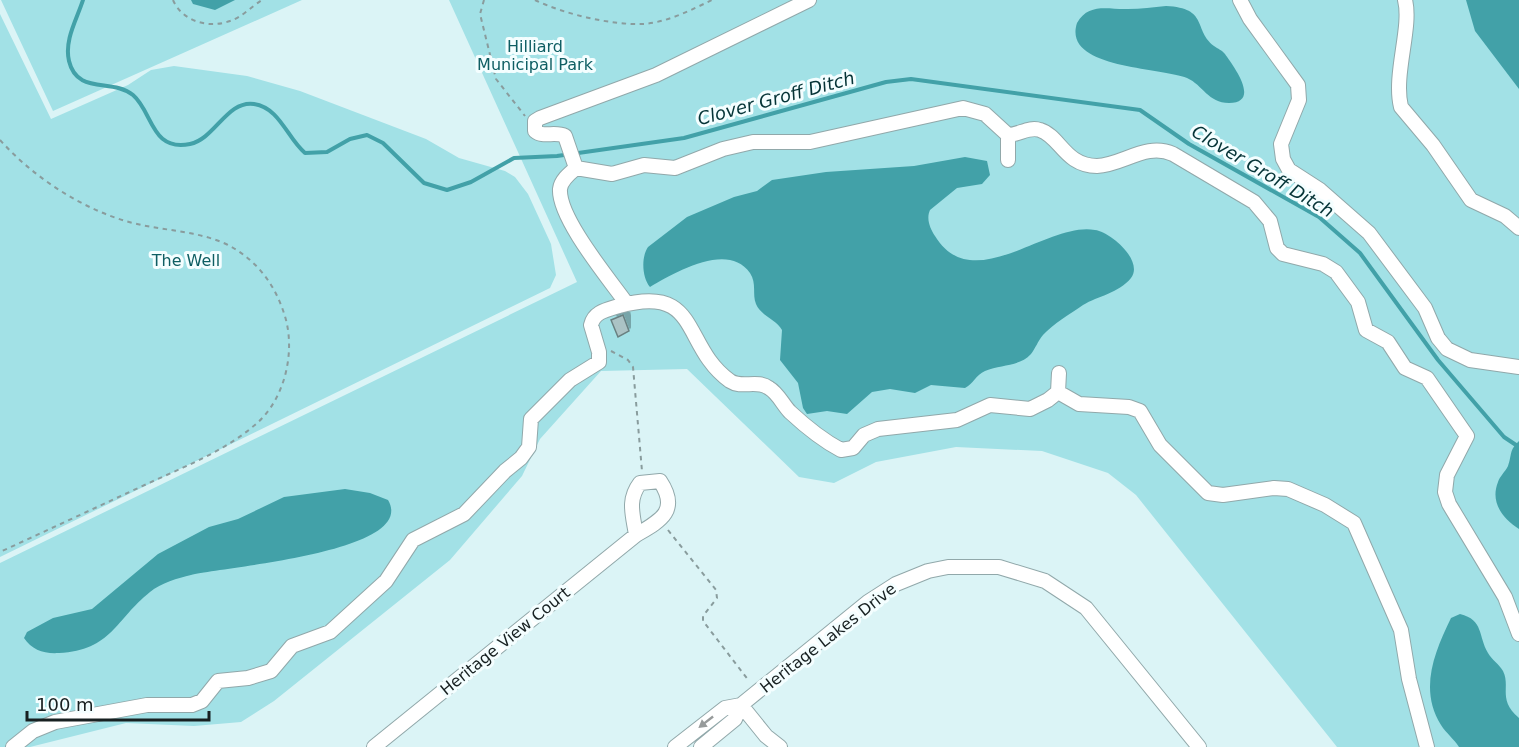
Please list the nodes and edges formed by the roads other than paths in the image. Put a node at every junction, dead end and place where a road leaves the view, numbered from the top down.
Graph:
1 (809, 0) edge
2 (1240, 0) edge
3 (1405, 0) edge
4 (1008, 135) junction
5 (1008, 160) dead end
6 (575, 165) junction
7 (1519, 228) edge
8 (627, 304) junction
9 (1519, 367) edge
10 (1059, 373) dead end
11 (1058, 392) junction
12 (636, 535) junction
13 (1519, 634) edge
14 (741, 705) junction
15 (13, 747) edge
16 (374, 747) edge
17 (675, 747) edge
18 (701, 747) edge
19 (780, 747) edge
20 (1199, 747) edge
21 (1427, 747) edge

1 - 6 street
2 - 9 street
3 - 7 street
4 - 5 street
4 - 6 street
4 - 13 street
6 - 8 street
8 - 11 street
8 - 15 street
10 - 11 street
11 - 21 street
12 - 12 street, Heritage View Court
12 - 16 street, Heritage View Court
14 -> 17 street, Heritage Lakes Drive
14 - 18 street, Heritage Lakes Drive
14 - 19 street
14 - 20 street, Heritage Lakes Drive

